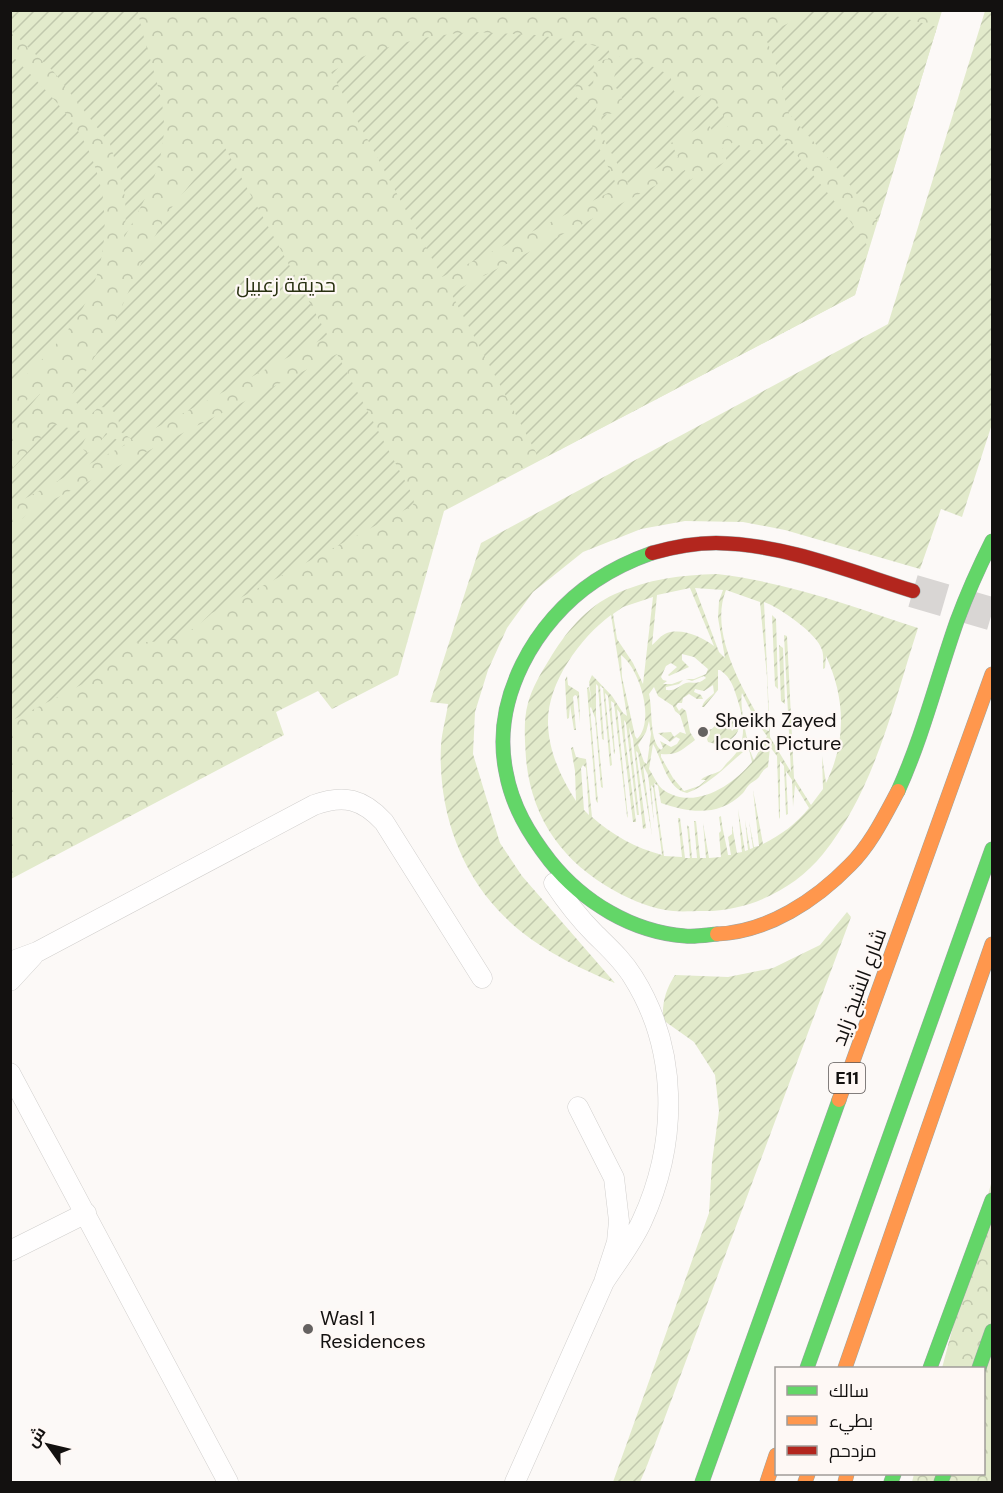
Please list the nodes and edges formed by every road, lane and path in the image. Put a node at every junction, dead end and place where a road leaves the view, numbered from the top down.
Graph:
1 (993, 541) edge
2 (913, 591) tunnel mouth
3 (993, 674) edge
4 (526, 829) junction
5 (993, 849) edge
6 (993, 944) edge
7 (37, 952) junction
8 (10, 962) edge
9 (482, 978) dead end
10 (10, 981) edge
11 (10, 1073) edge
12 (578, 1107) dead end
13 (993, 1200) edge
14 (86, 1213) junction
15 (10, 1251) edge
16 (604, 1282) junction
17 (864, 1314) junction
18 (993, 1331) edge
19 (807, 1367) edge
20 (845, 1367) edge
21 (859, 1367) edge
22 (930, 1367) edge
23 (979, 1367) edge
24 (775, 1460) edge
25 (228, 1482) edge
26 (515, 1482) edge
27 (702, 1482) edge
28 (767, 1482) edge

1 - 4 highway
2 - 4 highway
3 - 27 highway, شارع الشيخ زايد / E11
4 - 16 street
5 - 19 highway
6 - 17 highway
7 - 8 street
7 - 9 street
7 - 10 street
11 - 14 street
12 - 16 street
13 - 22 highway
14 - 15 street
14 - 25 street
16 - 26 street
17 - 20 highway
17 - 21 highway
18 - 23 highway
24 - 28 highway

